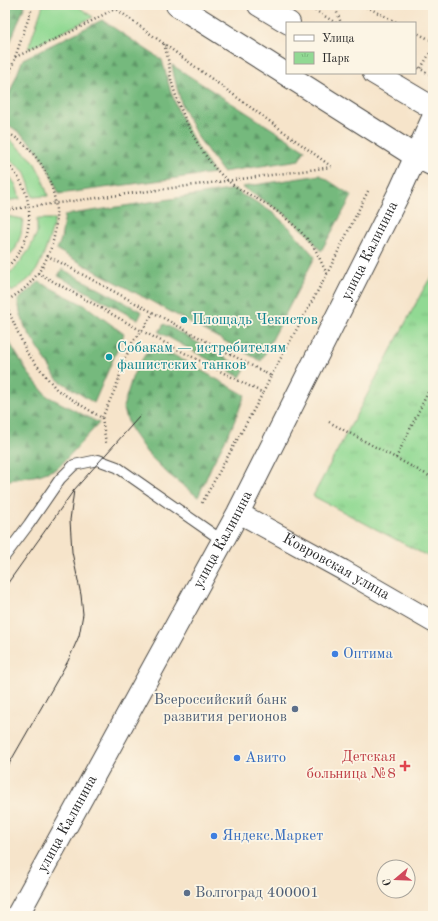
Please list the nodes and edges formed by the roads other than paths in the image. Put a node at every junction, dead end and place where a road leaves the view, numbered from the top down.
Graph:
1 (177, 5) edge
2 (258, 5) edge
3 (287, 22) edge
4 (286, 74) edge
5 (286, 74) edge
6 (376, 74) edge
7 (433, 108) edge
8 (433, 118) edge
9 (424, 161) edge
10 (238, 513) junction
11 (223, 542) junction
12 (5, 556) edge
13 (433, 622) edge
14 (17, 916) edge

1 - 4 street
2 - 3 street
5 - 9 street
6 - 7 street
8 - 9 street, улица Калинина
9 - 10 street, улица Калинина
10 - 11 street, улица Калинина
10 - 13 street, Ковровская улица
11 - 12 lane
11 - 14 street, улица Калинина

